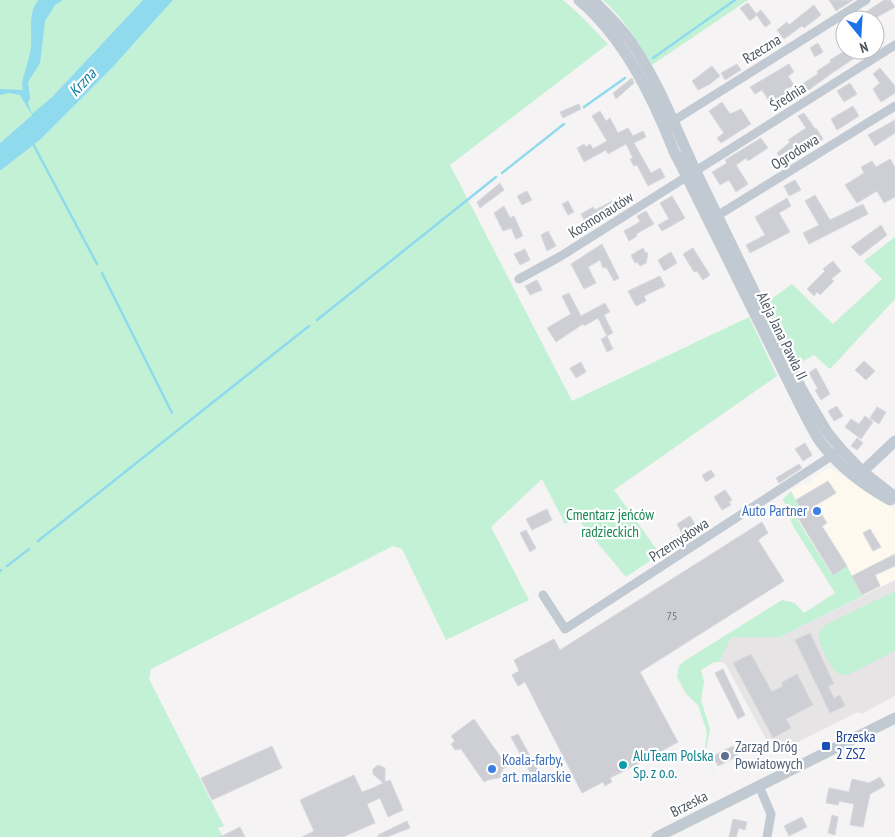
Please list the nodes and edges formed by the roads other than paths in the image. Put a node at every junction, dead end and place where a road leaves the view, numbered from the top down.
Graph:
1 (579, 0) edge
2 (592, 0) edge
3 (866, 0) edge
4 (895, 45) edge
5 (643, 85) junction
6 (658, 91) junction
7 (895, 106) edge
8 (673, 121) junction
9 (667, 134) junction
10 (691, 174) junction
11 (713, 218) junction
12 (519, 279) dead end
13 (895, 441) edge
14 (841, 454) junction
15 (878, 456) junction
16 (859, 474) junction
17 (895, 497) edge
18 (895, 502) edge
19 (543, 595) dead end
20 (895, 718) edge
21 (759, 786) junction
22 (657, 837) edge
23 (767, 837) edge

1 - 5 street, Aleja Jana Pawła II
2 - 6 street, Aleja Jana Pawła II
3 - 8 street, Rzeczna
4 - 10 street, Średnia
5 - 6 street
5 - 9 street, Aleja Jana Pawła II
6 - 8 street, Aleja Jana Pawła II
7 - 11 street, Ogrodowa
8 - 9 street
8 - 10 street, Aleja Jana Pawła II
9 - 10 street, Aleja Jana Pawła II
10 - 11 street, Aleja Jana Pawła II
10 - 12 street, Kosmonautów
11 - 14 street, Aleja Jana Pawła II
13 - 15 street
14 - 15 street
14 - 16 street, Aleja Jana Pawła II
14 - 16 street, Aleja Jana Pawła II
14 - 19 street, Przemysłowa
15 - 16 street
16 - 17 street, Aleja Jana Pawła II
16 - 18 street, Aleja Jana Pawła II
20 - 21 street, Brzeska
21 - 22 street, Brzeska
21 - 23 street

